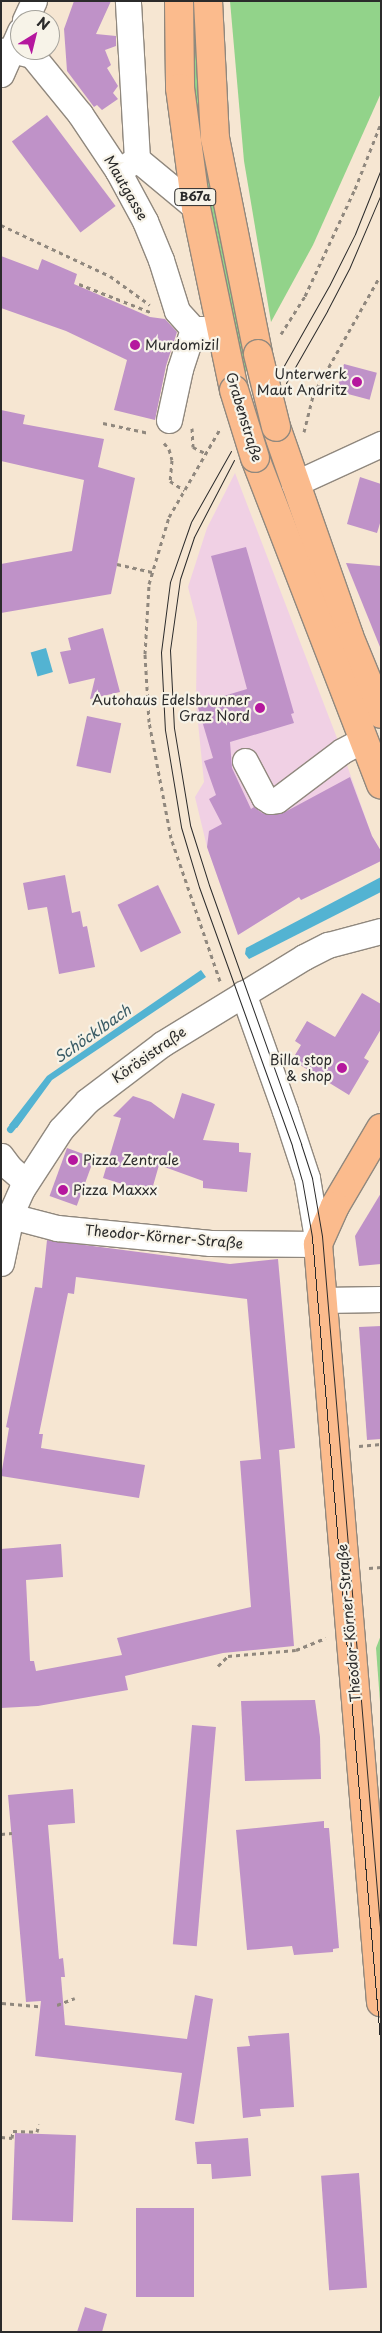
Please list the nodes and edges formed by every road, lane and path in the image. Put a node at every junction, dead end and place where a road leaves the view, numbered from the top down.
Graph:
1 (128, 1) edge
2 (179, 1) edge
3 (208, 1) edge
4 (10, 47) edge
5 (36, 60) edge
6 (1, 74) edge
7 (381, 123) edge
8 (127, 165) junction
9 (196, 208) junction
10 (1, 225) edge
11 (378, 278) dead end
12 (79, 284) dead end
13 (193, 329) junction
14 (220, 329) junction
15 (280, 335) dead end
16 (103, 423) dead end
17 (223, 424) dead end
18 (161, 432) junction
19 (381, 444) edge
20 (193, 447) dead end
21 (205, 453) junction
22 (291, 474) junction
23 (184, 490) junction
24 (117, 564) dead end
25 (152, 572) junction
26 (381, 714) edge
27 (363, 740) junction
28 (245, 761) dead end
29 (381, 784) edge
30 (381, 931) edge
31 (232, 988) junction
32 (381, 1128) edge
33 (3, 1160) edge
34 (26, 1182) junction
35 (11, 1216) junction
36 (318, 1244) junction
37 (1, 1263) edge
38 (381, 1299) edge
39 (324, 1300) junction
40 (381, 1444) edge
41 (358, 1446) dead end
42 (381, 1567) edge
43 (368, 1568) dead end
44 (327, 1638) dead end
45 (218, 1666) dead end
46 (12, 1833) dead end
47 (1, 1834) edge
48 (75, 1998) dead end
49 (381, 2002) edge
50 (2, 2003) edge
51 (57, 2005) dead end
52 (39, 2006) dead end
53 (40, 2124) dead end
54 (1, 2137) edge

1 - 8 street
2 - 9 main road, Grabenstraße / B67a
3 - 22 main road, Grabenstraße / B67a, bridge
4 - 6 street
5 - 8 street, Mautgasse
7 - 15 path
8 - 9 street
8 - 13 street, Mautgasse
9 - 14 main road, Grabenstraße / B67a
10 - 12 path
11 - 22 path
13 - 14 street
13 - 18 street
14 - 27 main road, Grabenstraße / B67a, bridge
16 - 18 path
17 - 21 path
18 - 23 path
19 - 22 street
20 - 21 path
21 - 23 path
22 - 26 main road, Grabenstraße / B67a
23 - 25 path
24 - 25 path
25 - 31 path
27 - 28 street
27 - 29 main road, Grabenstraße / B67a
30 - 31 street, Körösistraße
31 - 34 street, Körösistraße
31 - 36 street, Theodor-Körner-Straße
32 - 36 main road
33 - 34 street
34 - 35 street, Körösistraße
35 - 36 street, Theodor-Körner-Straße
35 - 37 street, Körösistraße
36 - 39 main road, Theodor-Körner-Straße
38 - 39 street
39 - 49 main road, Theodor-Körner-Straße
40 - 41 path
42 - 43 path
44 - 45 path
46 - 47 path
48 - 51 path
50 - 52 path
53 - 54 path

